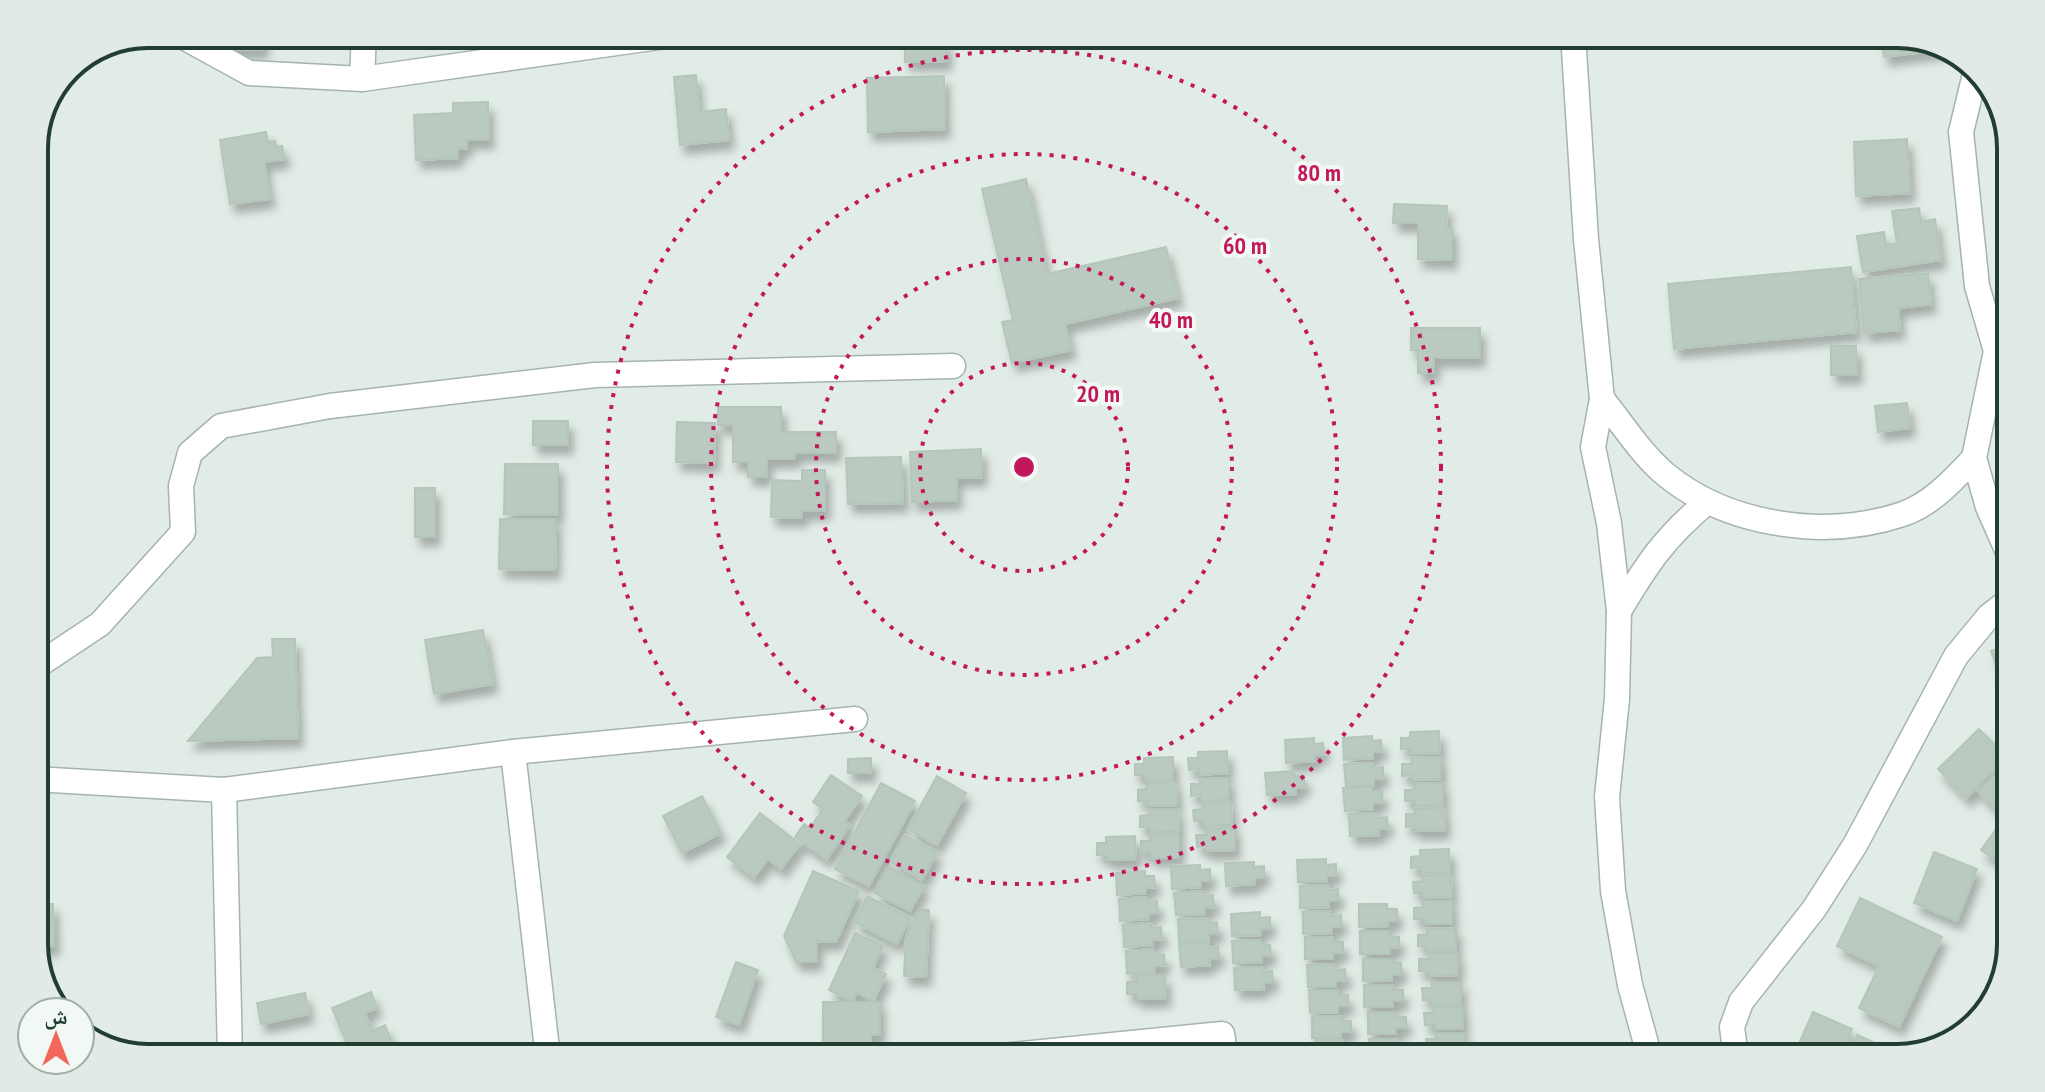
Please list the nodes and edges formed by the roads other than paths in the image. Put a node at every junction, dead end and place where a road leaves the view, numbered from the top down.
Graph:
1 (203, 48) edge
2 (363, 48) edge
3 (552, 48) edge
4 (1574, 48) edge
5 (362, 79) junction
6 (1973, 83) edge
7 (1997, 333) edge
8 (953, 366) dead end
9 (1997, 370) edge
10 (1602, 399) junction
11 (1974, 458) junction
12 (1707, 502) junction
13 (1997, 527) edge
14 (1997, 610) edge
15 (1619, 611) junction
16 (48, 659) edge
17 (855, 719) dead end
18 (513, 752) junction
19 (48, 780) edge
20 (224, 790) junction
21 (230, 1044) edge
22 (546, 1044) edge
23 (1122, 1044) edge
24 (1224, 1044) edge
25 (1646, 1044) edge
26 (1734, 1044) edge

1 - 5 street
2 - 5 street
3 - 5 street
4 - 10 street
6 - 7 street
8 - 16 street
9 - 11 street
10 - 12 street
10 - 15 street
11 - 12 street
11 - 13 street
12 - 15 street
14 - 26 street
15 - 25 street
17 - 18 street
18 - 20 street
18 - 22 street
19 - 20 street
20 - 21 street
23 - 24 street

